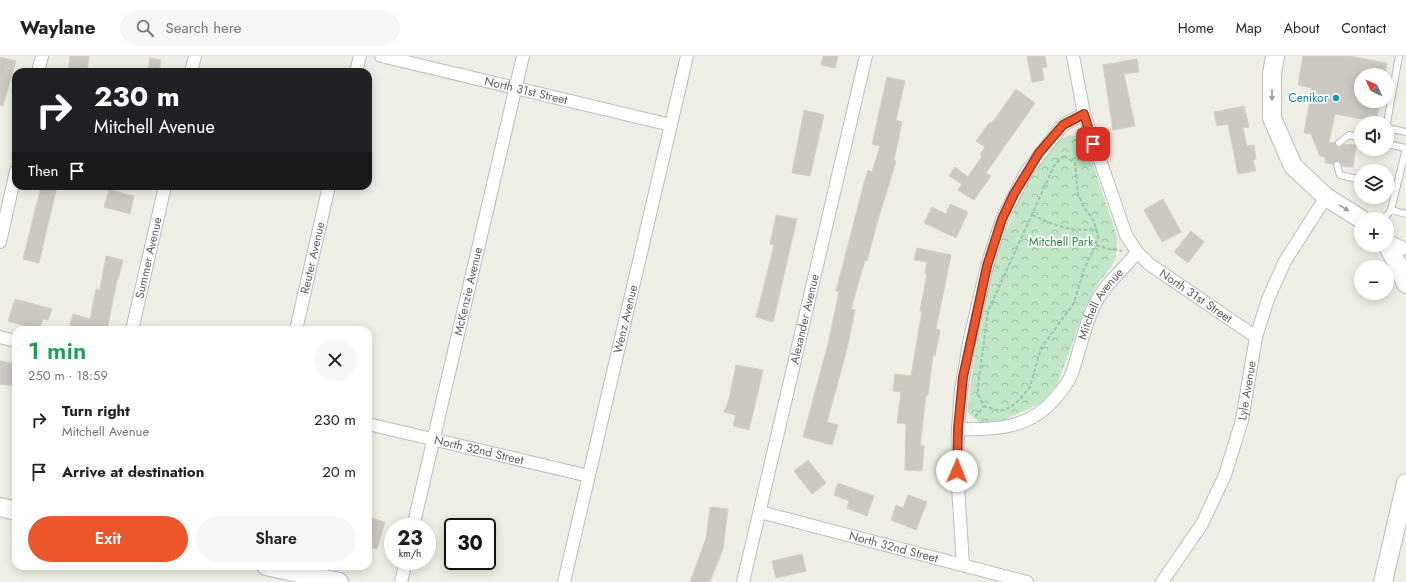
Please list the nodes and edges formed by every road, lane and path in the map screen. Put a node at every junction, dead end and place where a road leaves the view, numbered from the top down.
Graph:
1 (42, 56) edge
2 (195, 56) edge
3 (360, 56) edge
4 (381, 56) edge
5 (523, 56) edge
6 (687, 56) edge
7 (866, 56) edge
8 (1073, 56) edge
9 (1276, 56) edge
10 (1399, 56) edge
11 (39, 68) edge
12 (192, 68) edge
13 (357, 68) edge
14 (515, 88) junction
15 (1084, 114) junction
16 (1388, 116) edge
17 (672, 125) junction
18 (1394, 129) edge
19 (1406, 132) edge
20 (1354, 136) edge
21 (1339, 143) dead end
22 (1394, 145) edge
23 (1406, 148) edge
24 (1337, 165) dead end
25 (1354, 178) edge
26 (1396, 186) joint
27 (12, 189) edge
28 (164, 190) edge
29 (328, 190) edge
30 (1326, 197) junction
31 (1391, 210) joint
32 (1406, 214) edge
33 (1032, 215) junction
34 (1354, 215) edge
35 (1097, 229) junction
36 (0, 242) edge
37 (1096, 245) junction
38 (1394, 245) edge
39 (1406, 249) edge
40 (1137, 252) junction
41 (1391, 252) edge
42 (1406, 284) edge
43 (133, 326) edge
44 (297, 326) edge
45 (0, 337) edge
46 (1256, 337) junction
47 (12, 340) edge
48 (372, 425) edge
49 (958, 428) junction
50 (434, 439) junction
51 (589, 476) junction
52 (1406, 488) edge
53 (0, 508) edge
54 (12, 510) edge
55 (760, 512) junction
56 (415, 518) edge
57 (963, 564) junction
58 (284, 570) edge
59 (404, 570) edge
60 (339, 582) edge
61 (401, 582) edge
62 (564, 582) edge
63 (743, 582) edge
64 (1027, 582) edge
65 (1162, 582) edge
66 (1383, 582) edge

1 - 11 street
2 - 12 street
3 - 13 street
4 - 14 street, North 31st Street
5 - 14 street, McKenzie Avenue
6 - 17 street, Wenz Avenue
7 - 55 street, Alexander Avenue
8 - 15 street
9 -> 30 main road
10 - 16 lane
14 - 17 street, North 31st Street
14 - 50 street, McKenzie Avenue
15 - 40 street
15 - 49 street
17 - 51 street, Wenz Avenue
18 - 19 lane
20 - 21 lane
22 - 23 lane
23 - 26 lane
24 - 25 lane
26 - 31 lane
27 - 36 street
28 - 43 street, Summer Avenue
29 - 44 street, Reuter Avenue
30 -> 34 main road
30 - 46 street, Lyle Avenue
31 - 32 lane
33 - 35 path
33 - 35 path
33 - 37 path
35 - 37 path
37 - 40 path
38 - 39 street
40 - 46 street, North 31st Street
40 - 49 street, Mitchell Avenue
41 - 42 main road
45 - 47 street
46 - 65 street, Lyle Avenue
48 - 50 street, North 32nd Street
49 - 57 street
50 - 51 street, North 32nd Street
50 - 56 street, McKenzie Avenue
51 - 62 street, Wenz Avenue
52 - 66 main road
53 - 54 main road
55 - 57 street, North 32nd Street
55 - 63 street, Alexander Avenue
57 - 64 street, North 32nd Street
58 - 60 main road
59 - 61 street

